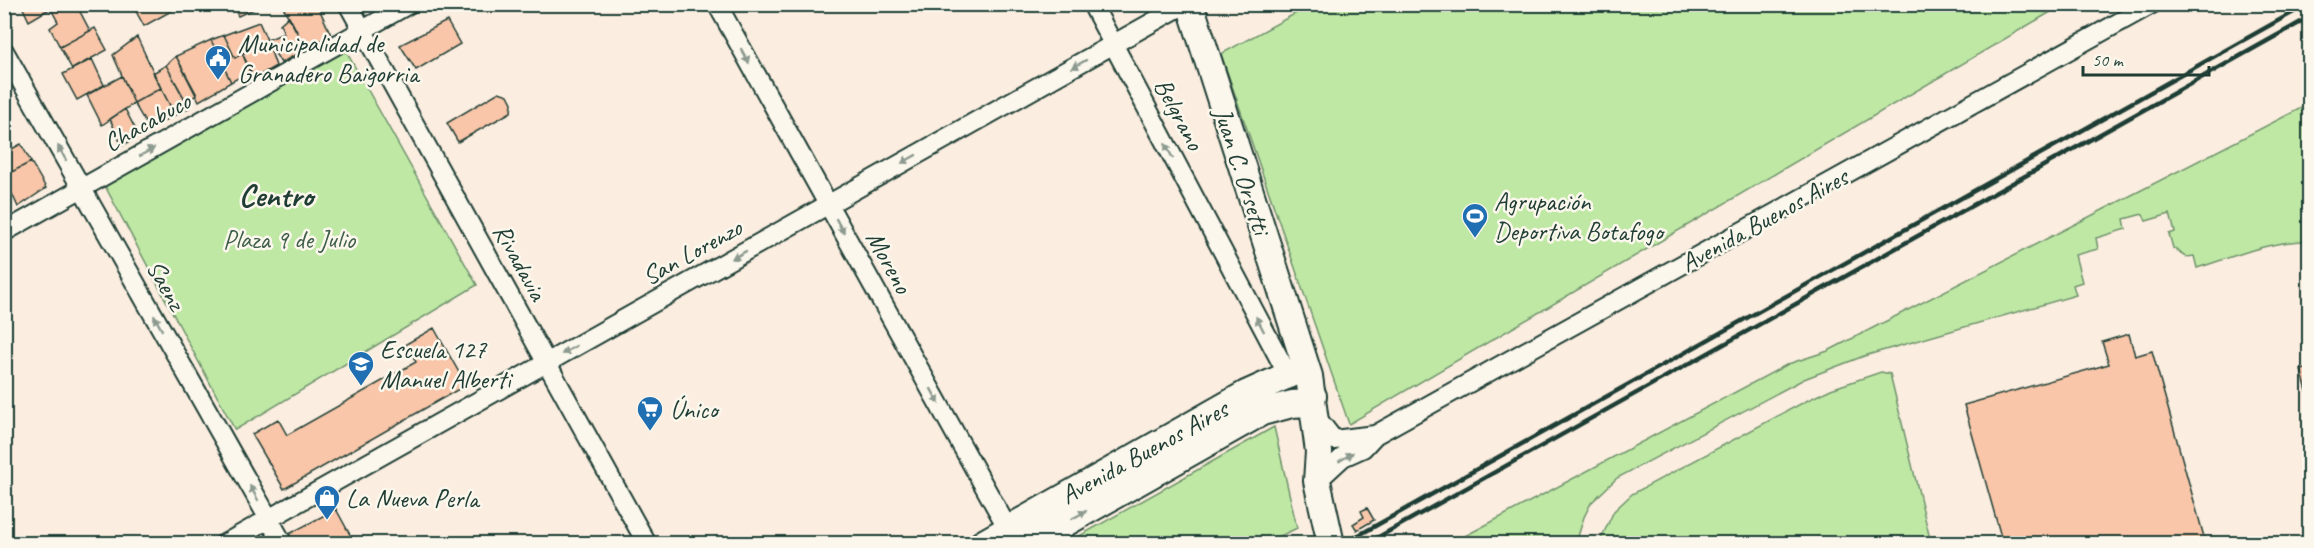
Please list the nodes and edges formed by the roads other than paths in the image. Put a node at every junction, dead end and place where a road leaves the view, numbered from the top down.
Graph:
1 (348, 4) edge
2 (409, 4) edge
3 (717, 4) edge
4 (1092, 4) edge
5 (1185, 4) edge
6 (1190, 4) edge
7 (2152, 4) edge
8 (362, 31) junction
9 (1114, 44) junction
10 (4, 51) edge
11 (82, 188) junction
12 (828, 204) junction
13 (4, 232) edge
14 (546, 363) junction
15 (1303, 394) junction
16 (1376, 435) junction
17 (1317, 480) junction
18 (269, 519) junction
19 (1018, 538) edge
20 (224, 543) edge
21 (282, 543) edge
22 (647, 543) edge
23 (982, 543) edge
24 (1331, 543) edge

1 - 8 street, Rivadavia
2 - 8 street, Chacabuco
3 -> 12 street, Moreno
4 - 9 street, Belgrano
5 - 9 street, San Lorenzo
6 - 15 main road, Juan C. Orsetti
7 - 16 street, Avenida Buenos Aires
11 -> 8 street, Chacabuco
8 - 14 street, Rivadavia
9 -> 12 street, San Lorenzo
15 -> 9 street, Belgrano
11 -> 10 street, Saenz
11 - 13 street, Chacabuco
18 -> 11 street, Saenz
12 -> 14 street, San Lorenzo
12 -> 19 street, Moreno
14 - 18 street, San Lorenzo
14 - 22 street, Rivadavia
15 - 16 street, Avenida Buenos Aires
15 - 17 main road, Juan C. Orsetti
15 - 19 main road, Avenida Buenos Aires
17 -> 16 street, Avenida Buenos Aires
17 - 24 main road, Juan C. Orsetti
18 - 20 street, San Lorenzo
18 - 21 street, Saenz
19 - 23 main road, Avenida Buenos Aires

